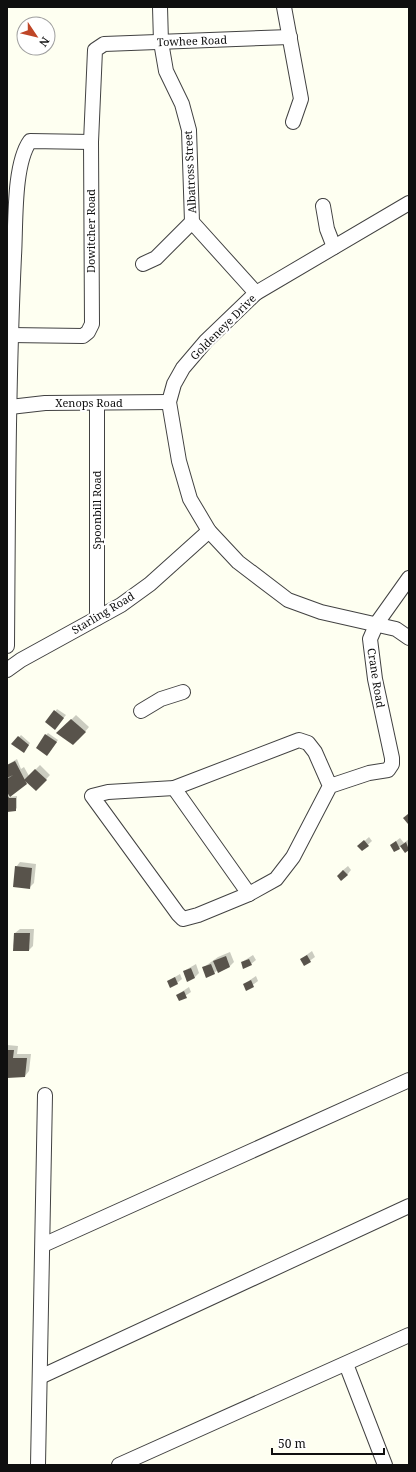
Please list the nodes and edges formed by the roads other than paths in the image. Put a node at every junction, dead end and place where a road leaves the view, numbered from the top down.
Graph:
1 (160, 7) edge
2 (284, 7) edge
3 (290, 37) junction
4 (161, 42) junction
5 (95, 50) joint
6 (293, 122) dead end
7 (91, 142) junction
8 (409, 204) edge
9 (323, 206) dead end
10 (192, 222) junction
11 (334, 246) junction
12 (143, 264) dead end
13 (256, 293) junction
14 (10, 335) junction
15 (169, 402) junction
16 (96, 403) junction
17 (10, 407) junction
18 (209, 531) junction
19 (409, 578) edge
20 (96, 618) junction
21 (377, 623) junction
22 (409, 638) edge
23 (7, 646) edge
24 (7, 670) edge
25 (183, 692) dead end
26 (141, 711) dead end
27 (330, 786) junction
28 (174, 788) junction
29 (248, 894) junction
30 (409, 1080) edge
31 (45, 1096) dead end
32 (409, 1206) edge
33 (43, 1245) junction
34 (409, 1335) edge
35 (346, 1364) junction
36 (40, 1377) junction
37 (38, 1465) edge
38 (119, 1465) edge
39 (385, 1465) edge

1 - 4 street, Albatross Street
2 - 3 street
3 - 4 street, Towhee Road
3 - 6 street
4 - 5 street, Towhee Road
4 - 10 street, Albatross Street
5 - 7 street, Dowitcher Road
7 - 14 street
7 - 14 street, Dowitcher Road
8 - 11 street, Goldeneye Drive
9 - 11 street
10 - 12 street
10 - 13 street, Albatross Street
11 - 13 street, Goldeneye Drive
13 - 15 street, Goldeneye Drive
14 - 17 street
15 - 16 street, Xenops Road
15 - 18 street, Goldeneye Drive
16 - 17 street, Xenops Road
16 - 20 street, Spoonbill Road
17 - 23 street
18 - 20 street, Starling Road
18 - 21 street, Goldeneye Drive
19 - 21 street, Crane Road
20 - 24 street, Starling Road
21 - 22 street, Goldeneye Drive
21 - 27 street, Crane Road
25 - 26 street
27 - 28 street
27 - 29 street
28 - 29 street
28 - 29 street
30 - 33 street
31 - 33 street
32 - 36 street
33 - 36 street
34 - 35 street
35 - 38 street
35 - 39 street
36 - 37 street

